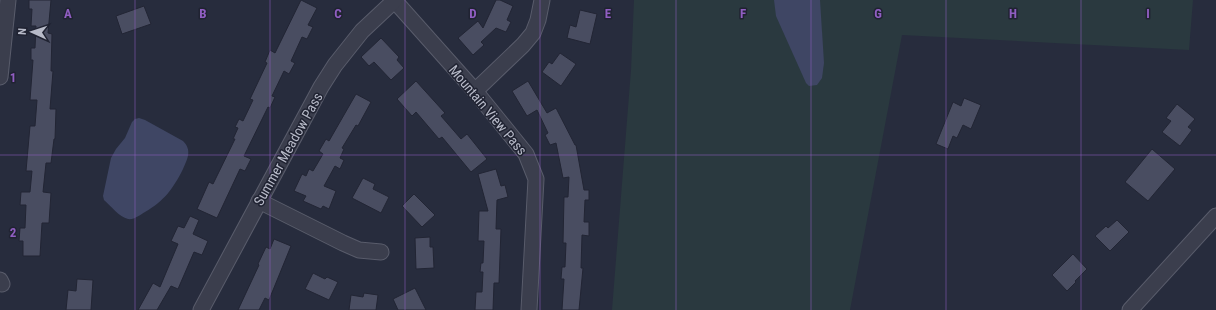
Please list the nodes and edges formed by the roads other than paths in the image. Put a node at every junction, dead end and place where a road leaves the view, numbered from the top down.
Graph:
1 (8, 0) edge
2 (394, 0) edge
3 (542, 0) edge
4 (0, 77) edge
5 (475, 91) junction
6 (259, 201) junction
7 (1216, 216) edge
8 (381, 252) dead end
9 (201, 310) edge
10 (529, 310) edge
11 (1130, 310) edge

1 - 4 street
2 - 5 street, Mountain View Pass
2 - 6 street, Summer Meadow Pass
3 - 5 street
5 - 10 street, Mountain View Pass
6 - 8 street
6 - 9 street, Summer Meadow Pass
7 - 11 street

